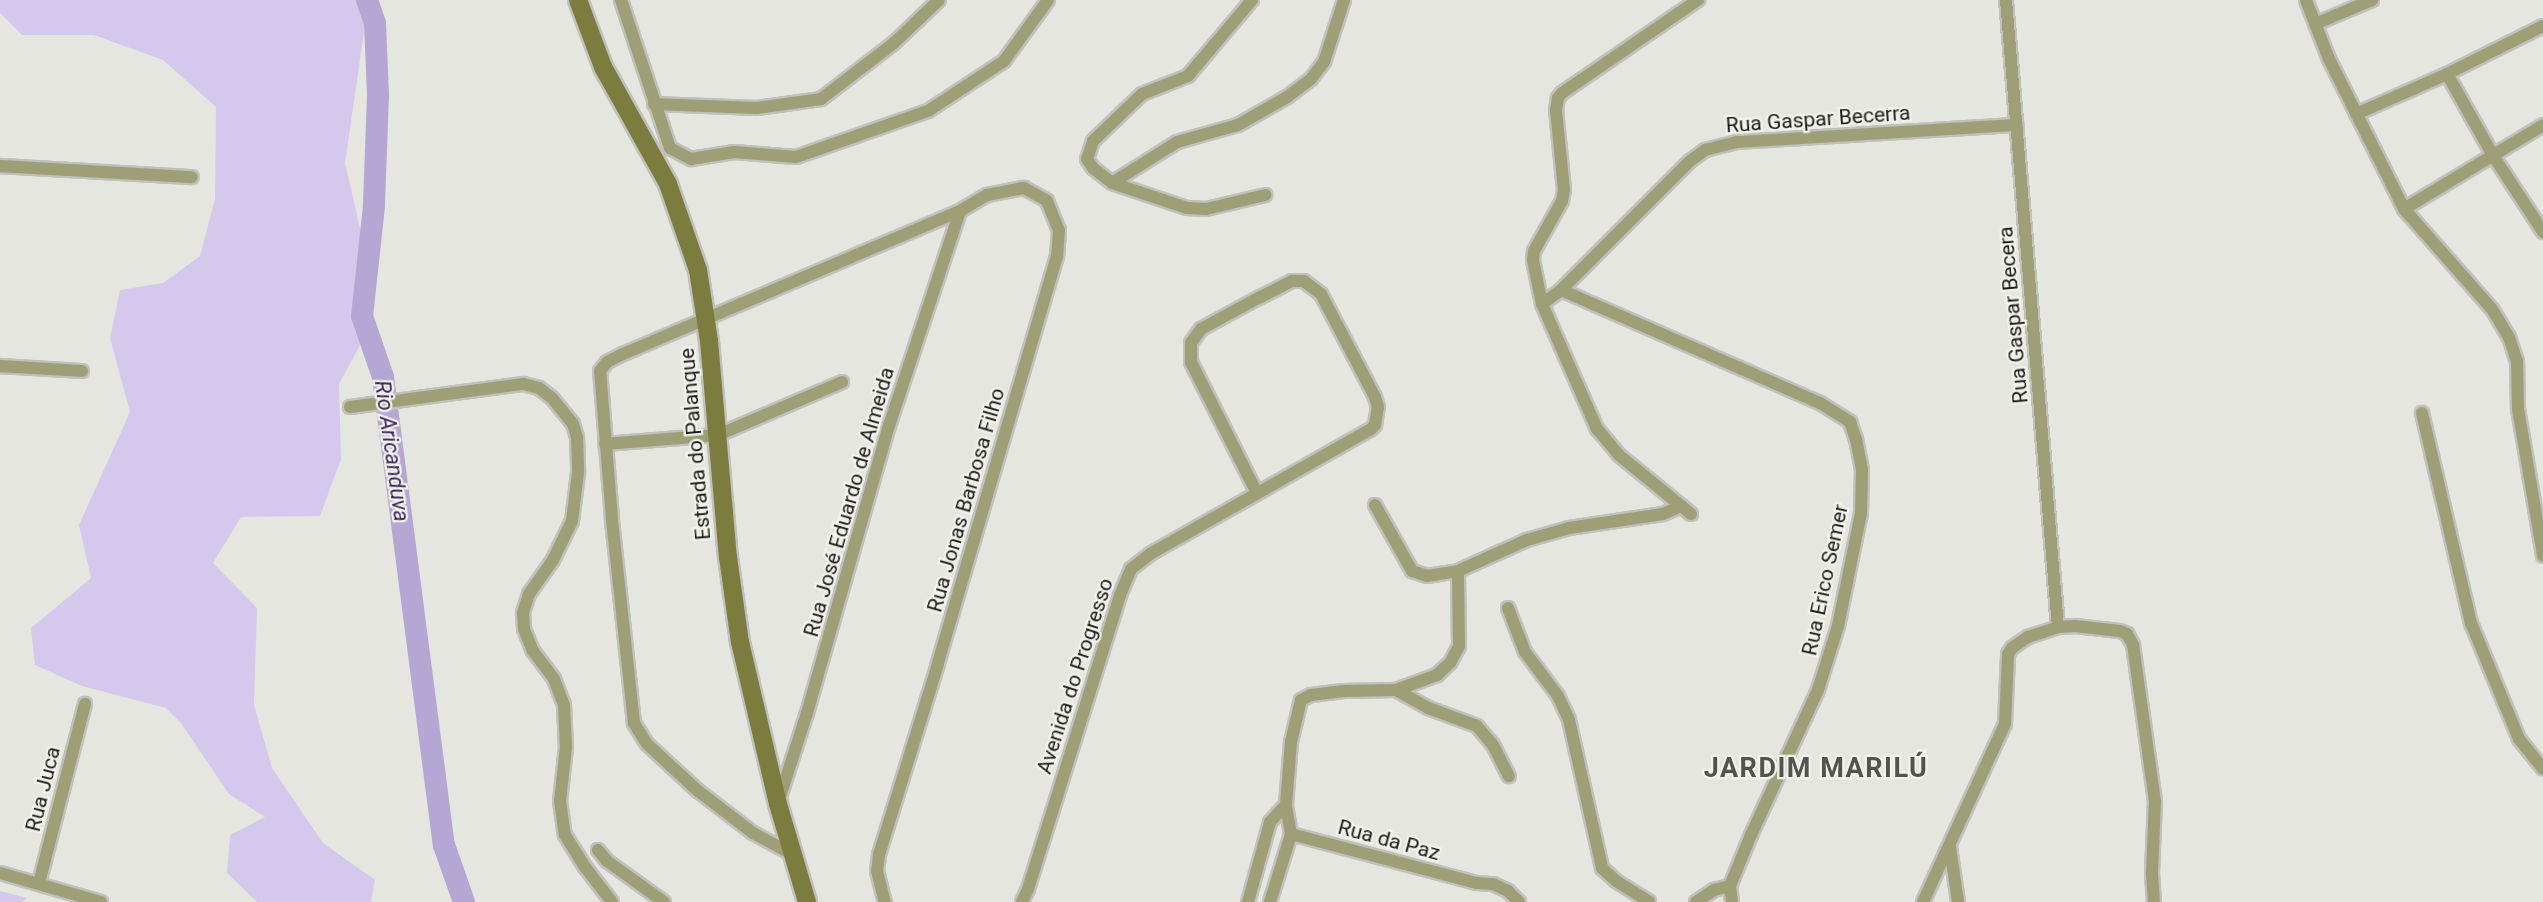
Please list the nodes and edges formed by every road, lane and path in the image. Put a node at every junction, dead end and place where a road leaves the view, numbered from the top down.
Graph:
1 (578, 0) edge
2 (621, 0) edge
3 (939, 0) edge
4 (1048, 0) edge
5 (1252, 0) edge
6 (1344, 0) edge
7 (1698, 0) edge
8 (2006, 0) edge
9 (2306, 0) edge
10 (2372, 0) edge
11 (2315, 24) junction
12 (2543, 26) edge
13 (2447, 74) junction
14 (654, 104) junction
15 (2356, 114) junction
16 (2016, 125) junction
17 (2543, 125) edge
18 (2494, 157) junction
19 (0, 166) edge
20 (192, 177) dead end
21 (1112, 183) junction
22 (1265, 195) dead end
23 (2404, 209) junction
24 (960, 211) junction
25 (2540, 226) edge
26 (1561, 290) junction
27 (1542, 304) junction
28 (706, 317) junction
29 (0, 366) edge
30 (82, 371) dead end
31 (842, 382) dead end
32 (350, 407) dead end
33 (2422, 413) dead end
34 (718, 435) junction
35 (605, 444) junction
36 (1257, 493) junction
37 (1375, 505) dead end
38 (2543, 556) edge
39 (1458, 571) junction
40 (1508, 608) dead end
41 (2058, 627) junction
42 (1396, 690) junction
43 (85, 704) dead end
44 (2543, 769) edge
45 (1509, 776) dead end
46 (778, 804) junction
47 (1286, 805) junction
48 (1291, 834) junction
49 (1950, 848) junction
50 (598, 850) dead end
51 (790, 853) junction
52 (0, 873) edge
53 (39, 883) junction
54 (1730, 886) junction
55 (101, 902) edge
56 (612, 902) edge
57 (664, 902) edge
58 (807, 902) edge
59 (885, 902) edge
60 (1022, 902) edge
61 (1248, 902) edge
62 (1270, 902) edge
63 (1519, 902) edge
64 (1649, 902) edge
65 (1696, 902) edge
66 (1732, 902) edge
67 (1923, 902) edge
68 (1958, 902) edge
69 (2154, 902) edge

1 - 28 street, Estrada do Palanque
2 - 14 street
3 - 14 street
4 - 14 street
5 - 21 street
6 - 21 street
7 - 27 street
8 - 16 street, Rua Gaspar Becera
9 - 11 street
10 - 11 street
11 - 15 street
12 - 13 street
13 - 15 street
13 - 18 street
15 - 23 street
16 - 26 street, Rua Gaspar Becerra
16 - 41 street, Rua Gaspar Becera
17 - 18 street
18 - 23 street
18 - 25 street
19 - 20 street
21 - 22 street
23 - 38 street
24 - 28 street, Rua Jonas Barbosa Filho
24 - 46 street, Rua José Eduardo de Almeida
24 - 59 street, Rua Jonas Barbosa Filho
26 - 27 street, Rua Gaspar Becerra
26 - 54 street, Rua Erico Semer
27 - 39 street
28 - 34 street, Estrada do Palanque
28 - 35 street, Rua Jonas Barbosa Filho
29 - 30 street
31 - 34 street
32 - 56 street
33 - 44 street
34 - 35 street
34 - 46 street, Estrada do Palanque
35 - 51 street
36 - 36 street, Avenida do Progresso
36 - 60 street, Avenida do Progresso
37 - 39 street
39 - 42 street
40 - 64 street
41 - 49 street
41 - 69 street
42 - 45 street
42 - 47 street
43 - 53 street, Rua Juca
46 - 51 street, Estrada do Palanque
47 - 48 street
47 - 61 street
48 - 62 street
48 - 63 street, Rua da Paz
49 - 67 street
49 - 68 street
50 - 57 street
51 - 58 street, Estrada do Palanque
52 - 53 street
53 - 55 street
54 - 65 street
54 - 66 street

